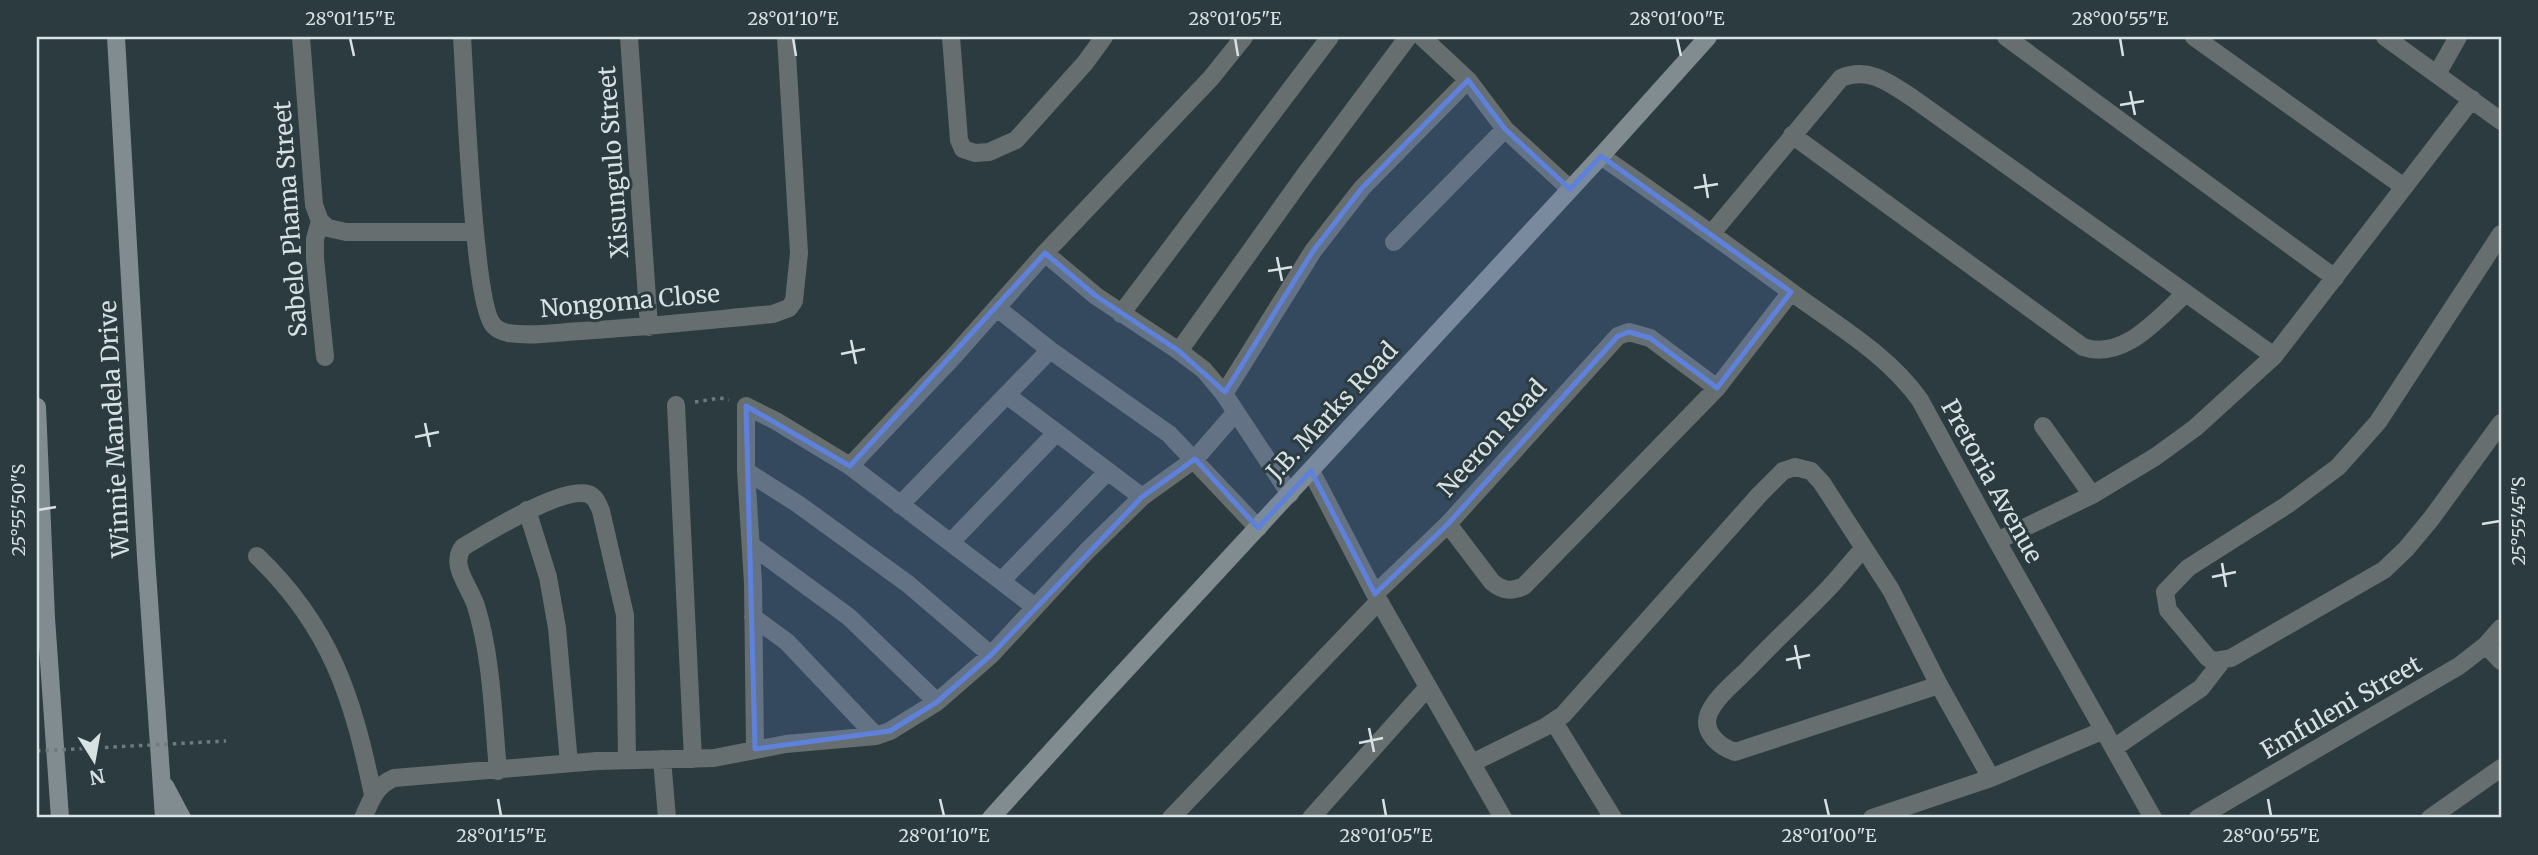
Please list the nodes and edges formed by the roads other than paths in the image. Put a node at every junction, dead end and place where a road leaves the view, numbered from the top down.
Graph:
1 (116, 37) edge
2 (301, 37) edge
3 (462, 37) edge
4 (629, 37) edge
5 (786, 37) edge
6 (951, 37) edge
7 (1104, 37) edge
8 (1244, 37) edge
9 (1330, 37) edge
10 (1408, 37) edge
11 (1422, 37) edge
12 (1708, 37) edge
13 (2006, 37) edge
14 (2194, 37) edge
15 (2385, 37) edge
16 (2458, 37) edge
17 (2437, 74) junction
18 (1468, 80) junction
19 (2472, 99) junction
20 (2500, 118) edge
21 (1505, 129) junction
22 (1793, 135) junction
23 (1601, 156) junction
24 (2404, 187) junction
25 (1570, 189) junction
26 (320, 221) junction
27 (474, 232) junction
28 (1712, 233) junction
29 (2501, 234) edge
30 (1394, 242) dead end
31 (1045, 253) junction
32 (2335, 278) junction
33 (1791, 292) junction
34 (2186, 293) junction
35 (997, 307) junction
36 (1121, 314) junction
37 (649, 327) junction
38 (1050, 350) junction
39 (1179, 351) junction
40 (2274, 356) junction
41 (325, 357) dead end
42 (1717, 388) junction
43 (1224, 394) junction
44 (1008, 396) junction
45 (676, 405) road end
46 (37, 407) edge
47 (1236, 412) junction
48 (2501, 423) edge
49 (2043, 426) dead end
50 (1056, 433) junction
51 (1195, 460) junction
52 (850, 466) junction
53 (746, 471) junction
54 (1108, 471) junction
55 (1311, 471) junction
56 (1290, 494) junction
57 (2092, 495) junction
58 (1142, 497) junction
59 (900, 505) junction
60 (527, 510) junction
61 (1448, 524) junction
62 (1258, 528) junction
63 (1997, 541) junction
64 (951, 542) junction
65 (751, 545) junction
66 (1863, 549) junction
67 (257, 556) dead end
68 (1002, 580) junction
69 (1377, 597) junction
70 (1035, 607) junction
71 (754, 617) junction
72 (2501, 628) edge
73 (2486, 645) junction
74 (991, 655) junction
75 (2222, 661) junction
76 (2501, 661) edge
77 (1939, 685) junction
78 (1429, 688) junction
79 (937, 702) junction
80 (1554, 722) junction
81 (2104, 730) junction
82 (876, 736) junction
83 (2114, 748) junction
84 (755, 749) junction
85 (662, 759) junction
86 (693, 759) junction
87 (627, 760) junction
88 (569, 763) junction
89 (1472, 763) junction
90 (2501, 768) edge
91 (498, 771) junction
92 (1991, 778) junction
93 (162, 780) junction
94 (373, 795) junction
95 (60, 818) edge
96 (164, 818) edge
97 (181, 818) edge
98 (363, 818) edge
99 (667, 818) edge
100 (992, 818) edge
101 (1171, 818) edge
102 (1311, 818) edge
103 (1503, 818) edge
104 (1613, 818) edge
105 (1872, 818) edge
106 (2153, 818) edge
107 (2199, 818) edge
108 (2430, 818) edge

1 - 93 main road, Winnie Mandela Drive
2 - 26 street, Sabelo Phama Street
3 - 27 street, Nongoma Close
4 - 37 street, Xisungulo Street
5 - 37 street, Nongoma Close
6 - 7 street
8 - 31 street
9 - 36 street
10 - 39 street
11 - 18 street
12 - 23 main road, J.B. Marks Road
13 - 32 street
14 - 24 street
15 - 17 street
16 - 17 street
17 - 19 street
18 - 21 street
18 - 43 street
19 - 20 street
19 - 24 street
21 - 25 street
21 - 30 street
22 - 28 street
22 - 34 street
22 - 34 street
23 - 25 main road, J.B. Marks Road
23 - 28 street, Pretoria Avenue
24 - 32 street
25 - 55 main road, J.B. Marks Road
26 - 27 street
26 - 41 street, Sabelo Phama Street
27 - 37 street, Nongoma Close
28 - 33 street, Pretoria Avenue
29 - 75 street
31 - 35 street
31 - 36 street
32 - 40 street
33 - 42 street
33 - 63 street, Pretoria Avenue
34 - 40 street
35 - 38 street
35 - 52 street
36 - 39 street
38 - 44 street
38 - 51 street
39 - 43 street
40 - 57 street
42 - 61 street, Neeron Road
42 - 61 street
43 - 47 street
44 - 50 street
44 - 59 street
45 - 86 street
46 - 95 main road
47 - 51 street
47 - 56 street
48 - 75 street
49 - 57 street
50 - 54 street
50 - 64 street
51 - 58 street
51 - 62 street
52 - 53 street
52 - 59 street
53 - 65 street
53 - 74 street
54 - 58 street
54 - 68 street
55 - 56 main road, J.B. Marks Road
55 - 69 street
56 - 62 main road, J.B. Marks Road
57 - 63 street
58 - 70 street
59 - 64 street
60 - 87 street
60 - 88 street
60 - 91 street
61 - 69 street, Neeron Road
62 - 100 main road, J.B. Marks Road
63 - 81 street, Pretoria Avenue
64 - 68 street
65 - 71 street
65 - 79 street
66 - 77 street
66 - 77 street
66 - 80 street
67 - 94 street
68 - 70 street
69 - 78 street
69 - 101 street, Neeron Road
70 - 74 street
71 - 82 street
71 - 84 street
72 - 73 street, Emfuleni Street
73 - 76 street
73 - 107 street, Emfuleni Street
74 - 79 street
75 - 83 street
77 - 92 street
78 - 89 street
78 - 102 street
79 - 82 street
80 - 89 street
80 - 104 street
81 - 83 street, Pretoria Avenue
81 - 92 street
82 - 84 street
83 - 106 street, Pretoria Avenue
84 - 86 street
85 - 86 street
85 - 87 street
85 - 99 street
87 - 88 street
88 - 91 street
89 - 103 street
90 - 108 street
91 - 94 street
92 - 105 street
93 - 96 main road, Winnie Mandela Drive
93 - 97 main road
94 - 98 street

